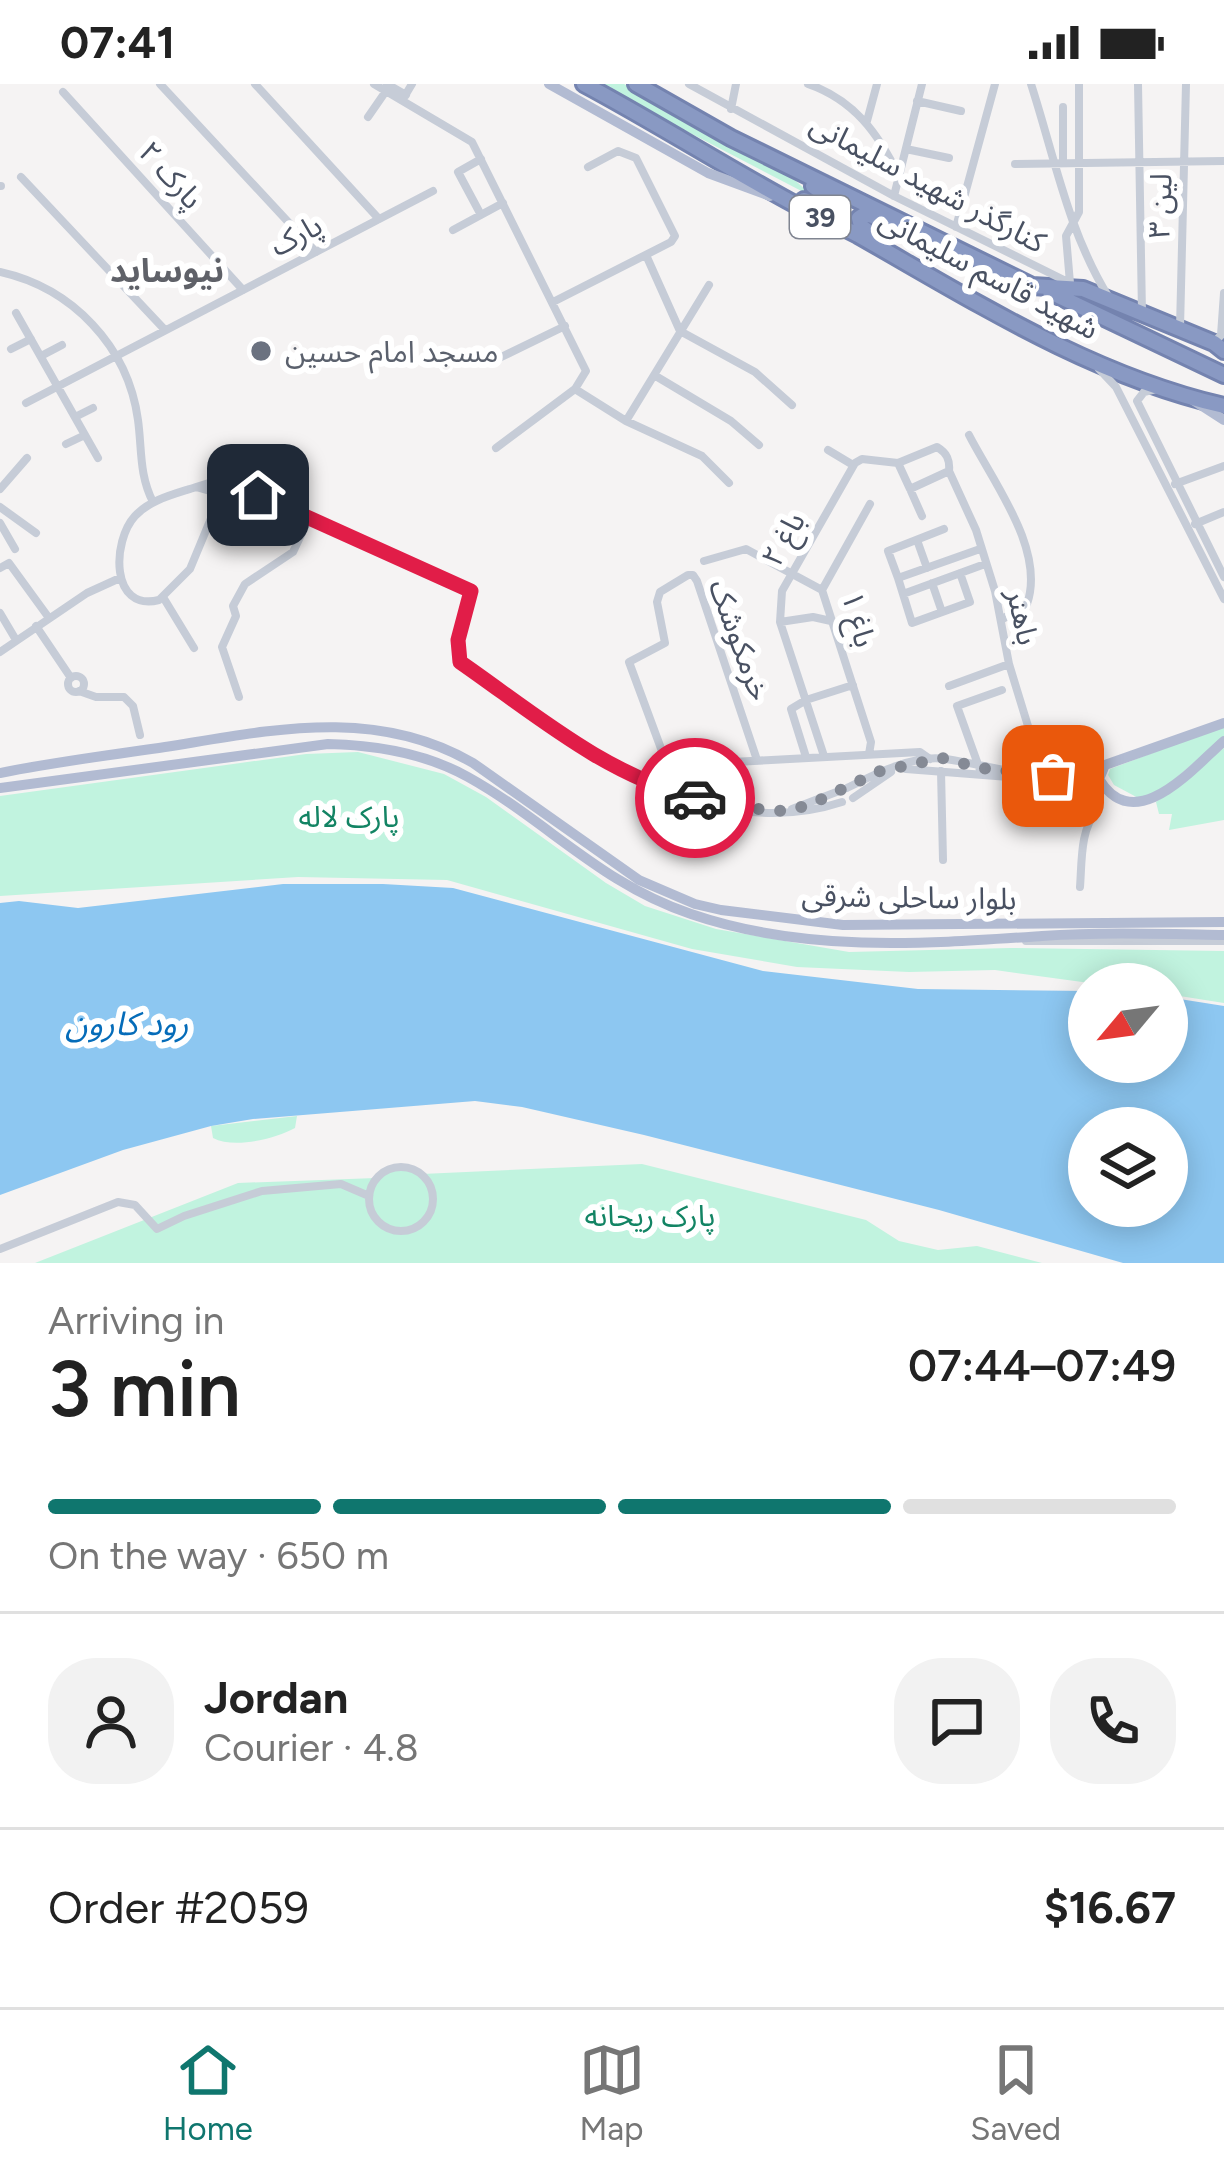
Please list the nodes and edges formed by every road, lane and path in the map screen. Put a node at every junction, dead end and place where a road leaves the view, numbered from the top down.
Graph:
1 (160, 84) edge
2 (255, 84) edge
3 (374, 84) edge
4 (412, 84) edge
5 (548, 84) edge
6 (584, 84) edge
7 (636, 84) edge
8 (652, 84) edge
9 (689, 84) edge
10 (736, 84) edge
11 (808, 84) edge
12 (877, 84) edge
13 (922, 84) edge
14 (995, 84) edge
15 (1031, 84) edge
16 (1079, 84) edge
17 (1138, 84) edge
18 (1186, 84) edge
19 (386, 88) edge
20 (833, 88) edge
21 (63, 92) dead end
22 (404, 98) junction
23 (917, 101) junction
24 (667, 102) junction
25 (1063, 107) dead end
26 (730, 109) junction
27 (961, 111) dead end
28 (368, 117) dead end
29 (866, 122) junction
30 (906, 149) junction
31 (949, 158) dead end
32 (481, 159) junction
33 (777, 161) junction
34 (1060, 161) junction
35 (1080, 161) junction
36 (1139, 161) junction
37 (1185, 161) junction
38 (1224, 161) edge
39 (1016, 164) dead end
40 (588, 166) dead end
41 (899, 176) junction
42 (21, 177) dead end
43 (755, 180) junction
44 (433, 191) dead end
45 (894, 196) junction
46 (503, 203) junction
47 (798, 206) junction
48 (481, 215) junction
49 (379, 219) junction
50 (1072, 223) junction
51 (956, 227) junction
52 (453, 230) dead end
53 (931, 234) junction
54 (316, 252) junction
55 (646, 255) junction
56 (897, 261) junction
57 (0, 272) edge
58 (709, 285) dead end
59 (1074, 287) junction
60 (1043, 288) junction
61 (244, 290) junction
62 (1224, 293) edge
63 (1110, 299) junction
64 (553, 302) junction
65 (16, 313) dead end
66 (1142, 313) junction
67 (565, 326) junction
68 (1180, 328) junction
69 (165, 330) junction
70 (680, 331) junction
71 (31, 339) junction
72 (62, 346) dead end
73 (1221, 346) edge
74 (11, 349) dead end
75 (118, 355) junction
76 (40, 356) junction
77 (1084, 356) junction
78 (495, 360) dead end
79 (655, 375) junction
80 (1224, 375) edge
81 (58, 386) junction
82 (575, 388) junction
83 (1164, 388) junction
84 (1185, 395) junction
85 (26, 403) dead end
86 (792, 405) dead end
87 (1139, 405) junction
88 (1224, 406) edge
89 (93, 408) dead end
90 (1128, 410) junction
91 (76, 417) junction
92 (1224, 420) edge
93 (626, 422) junction
94 (85, 435) junction
95 (969, 435) dead end
96 (66, 444) dead end
97 (759, 445) dead end
98 (496, 448) dead end
99 (828, 450) dead end
100 (27, 458) dead end
101 (98, 458) dead end
102 (898, 463) junction
103 (853, 465) junction
104 (1224, 466) edge
105 (949, 471) junction
106 (729, 482) dead end
107 (1175, 484) junction
108 (196, 487) junction
109 (0, 489) edge
110 (245, 489) junction
111 (910, 489) junction
112 (152, 502) junction
113 (870, 504) dead end
114 (0, 508) edge
115 (216, 511) junction
116 (1224, 512) edge
117 (922, 516) dead end
118 (309, 518) junction
119 (0, 524) edge
120 (1195, 524) junction
121 (944, 530) dead end
122 (36, 533) dead end
123 (917, 540) junction
124 (15, 549) dead end
125 (980, 549) junction
126 (704, 561) dead end
127 (985, 564) junction
128 (0, 568) edge
129 (927, 568) junction
130 (960, 573) junction
131 (791, 574) junction
132 (1224, 576) edge
133 (120, 578) junction
134 (898, 578) junction
135 (932, 583) junction
136 (822, 590) junction
137 (903, 593) junction
138 (163, 597) junction
139 (1224, 599) edge
140 (942, 612) junction
141 (0, 613) edge
142 (49, 618) junction
143 (1000, 620) junction
144 (780, 622) junction
145 (832, 622) junction
146 (36, 626) junction
147 (16, 640) junction
148 (194, 648) dead end
149 (0, 652) edge
150 (1009, 664) junction
151 (853, 685) junction
152 (949, 686) dead end
153 (1002, 690) dead end
154 (239, 697) dead end
155 (806, 700) junction
156 (1224, 723) edge
157 (262, 731) junction
158 (140, 735) dead end
159 (1224, 741) edge
160 (328, 744) junction
161 (178, 745) junction
162 (869, 754) junction
163 (824, 756) junction
164 (806, 757) junction
165 (216, 759) junction
166 (757, 760) junction
167 (940, 765) junction
168 (1105, 765) junction
169 (909, 767) junction
170 (0, 773) edge
171 (980, 773) junction
172 (1042, 776) junction
173 (1099, 784) junction
174 (0, 788) edge
175 (843, 790) junction
176 (853, 798) junction
177 (842, 802) junction
178 (785, 811) junction
179 (1062, 817) dead end
180 (1089, 818) junction
181 (944, 860) dead end
182 (1080, 887) dead end
183 (1224, 922) edge
184 (967, 923) junction
185 (939, 924) junction
186 (1224, 938) edge
187 (1014, 939) junction
188 (950, 944) junction
189 (369, 1196) junction
190 (0, 1250) edge

1 - 54 street
2 - 49 street
3 - 19 street
4 - 22 street
5 - 47 main road
6 - 43 highway, شهید قاسم سلیمانی / 39
7 - 24 highway, شهید قاسم سلیمانی / 39
8 - 24 highway
9 - 26 street, کنارگذر شهید سلیمانی
10 - 26 street
11 - 20 street
12 - 29 street
13 - 23 street
14 - 51 street
15 - 34 street
16 - 35 street
17 - 36 street
18 - 37 street, لین ۳
19 - 22 street
19 - 28 street
20 - 29 street
21 - 61 street, پارک ۲
22 - 32 street
23 - 27 street
23 - 30 street
24 - 33 highway, شهید قاسم سلیمانی / 39
25 - 34 street
26 - 45 street, کنارگذر شهید سلیمانی
29 - 41 street
30 - 31 street
30 - 41 street
32 - 46 street
32 - 48 street
33 - 43 highway
33 - 53 highway, شهید قاسم سلیمانی / 39
34 - 35 street
34 - 39 street
34 - 50 street
35 - 36 street
35 - 50 street
36 - 37 street
36 - 66 street
37 - 38 street
37 - 68 street, لین ۳
40 - 55 street
41 - 45 street
42 - 69 street
43 - 47 highway, شهید قاسم سلیمانی / 39
44 - 49 street, پارک
45 - 51 street, کنارگذر شهید سلیمانی
46 - 48 street
46 - 64 street
47 - 56 highway, شهید قاسم سلیمانی / 39
48 - 52 street
49 - 54 street, پارک
50 - 59 street
50 - 63 street
51 - 59 street, کنارگذر شهید سلیمانی
53 - 56 highway
53 - 60 highway, شهید قاسم سلیمانی / 39
54 - 61 street, پارک
55 - 64 street
55 - 70 street
56 - 77 highway, شهید قاسم سلیمانی / 39
57 - 75 street
58 - 70 street
59 - 60 highway, شهید قاسم سلیمانی / 39
59 - 63 highway, شهید قاسم سلیمانی / 39
60 - 80 highway, 39
61 - 69 street, پارک
62 - 73 street
63 - 66 highway, شهید قاسم سلیمانی / 39
64 - 67 street
65 - 71 street
66 - 68 highway, شهید قاسم سلیمانی / 39
67 - 78 street
67 - 82 street
68 - 73 highway, شهید قاسم سلیمانی / 39
69 - 75 street, پارک
70 - 79 street
70 - 86 street
71 - 74 street
71 - 76 street
72 - 76 street
75 - 81 street, پارک
75 - 112 street
76 - 81 street
77 - 83 highway, شهید قاسم سلیمانی / 39
77 - 90 street
79 - 93 street
79 - 97 street
81 - 85 street, پارک
81 - 91 street
82 - 93 street
82 - 98 street
83 - 84 highway, شهید قاسم سلیمانی / 39
83 - 87 street
84 - 88 highway, 39
84 - 92 main road
87 - 90 street
87 - 107 street
89 - 91 street
90 - 139 street
91 - 94 street
93 - 106 street
94 - 96 street
94 - 101 street
95 - 143 street
99 - 103 street
100 - 109 street
102 - 103 street
102 - 105 street
102 - 111 street
103 - 131 street, باغ ۲
104 - 107 street
105 - 111 street
105 - 125 street, باهنر
107 - 120 street
108 - 110 street
108 - 112 street
108 - 115 street
110 - 115 street
110 - 118 street
111 - 117 street
112 - 133 street
113 - 136 street, باغ ۱
114 - 122 street
115 - 138 street
116 - 120 street
118 - 154 street
118 - 178 street
119 - 124 street
120 - 132 street
121 - 123 street
123 - 129 street
123 - 134 street
125 - 127 street, باهنر
125 - 129 street
126 - 131 street
127 - 130 street
127 - 143 street, باهنر
128 - 142 street
129 - 134 street
130 - 135 street
130 - 140 street
131 - 136 street
131 - 144 street, باغ ۲
133 - 138 street
133 - 142 street
134 - 137 street
135 - 137 street
135 - 140 street
136 - 145 street, باغ ۱
137 - 140 street
138 - 148 street
141 - 147 street
142 - 146 street
143 - 150 street, باهنر
144 - 145 street
144 - 155 street
145 - 151 street, باغ ۱
146 - 147 street
146 - 158 street
147 - 149 street
150 - 152 street
150 - 172 street, باهنر
151 - 155 street
151 - 162 street, باغ ۱
153 - 171 street
155 - 163 street
155 - 164 street
156 - 168 main road
157 - 160 main road
157 - 161 main road, بلوار ساحلی شرقی
157 - 185 main road, بلوار ساحلی شرقی
159 - 173 main road
160 - 165 main road, بلوار ساحلی شرقی
160 - 188 main road, بلوار ساحلی شرقی
161 - 165 main road
161 - 170 main road, بلوار ساحلی شرقی
162 - 163 street, خرمکوشک
162 - 167 street, خرمکوشک
163 - 164 street, خرمکوشک
164 - 166 street, خرمکوشک
165 - 174 main road, بلوار ساحلی شرقی
166 - 166 street, خرمکوشک
167 - 169 street
167 - 171 street
167 - 181 street
168 - 172 street
168 - 173 main road
169 - 175 street
169 - 176 street
171 - 172 street
171 - 173 street
173 - 180 street
175 - 176 street
175 - 177 street
175 - 178 street
176 - 177 street
177 - 178 street
179 - 180 street
180 - 182 street
183 - 184 main road, بلوار ساحلی شرقی
184 - 185 main road, بلوار ساحلی شرقی
184 - 187 main road
185 - 188 main road
186 - 187 main road, بلوار ساحلی شرقی
187 - 188 main road, بلوار ساحلی شرقی
189 - 189 street
189 - 190 street

